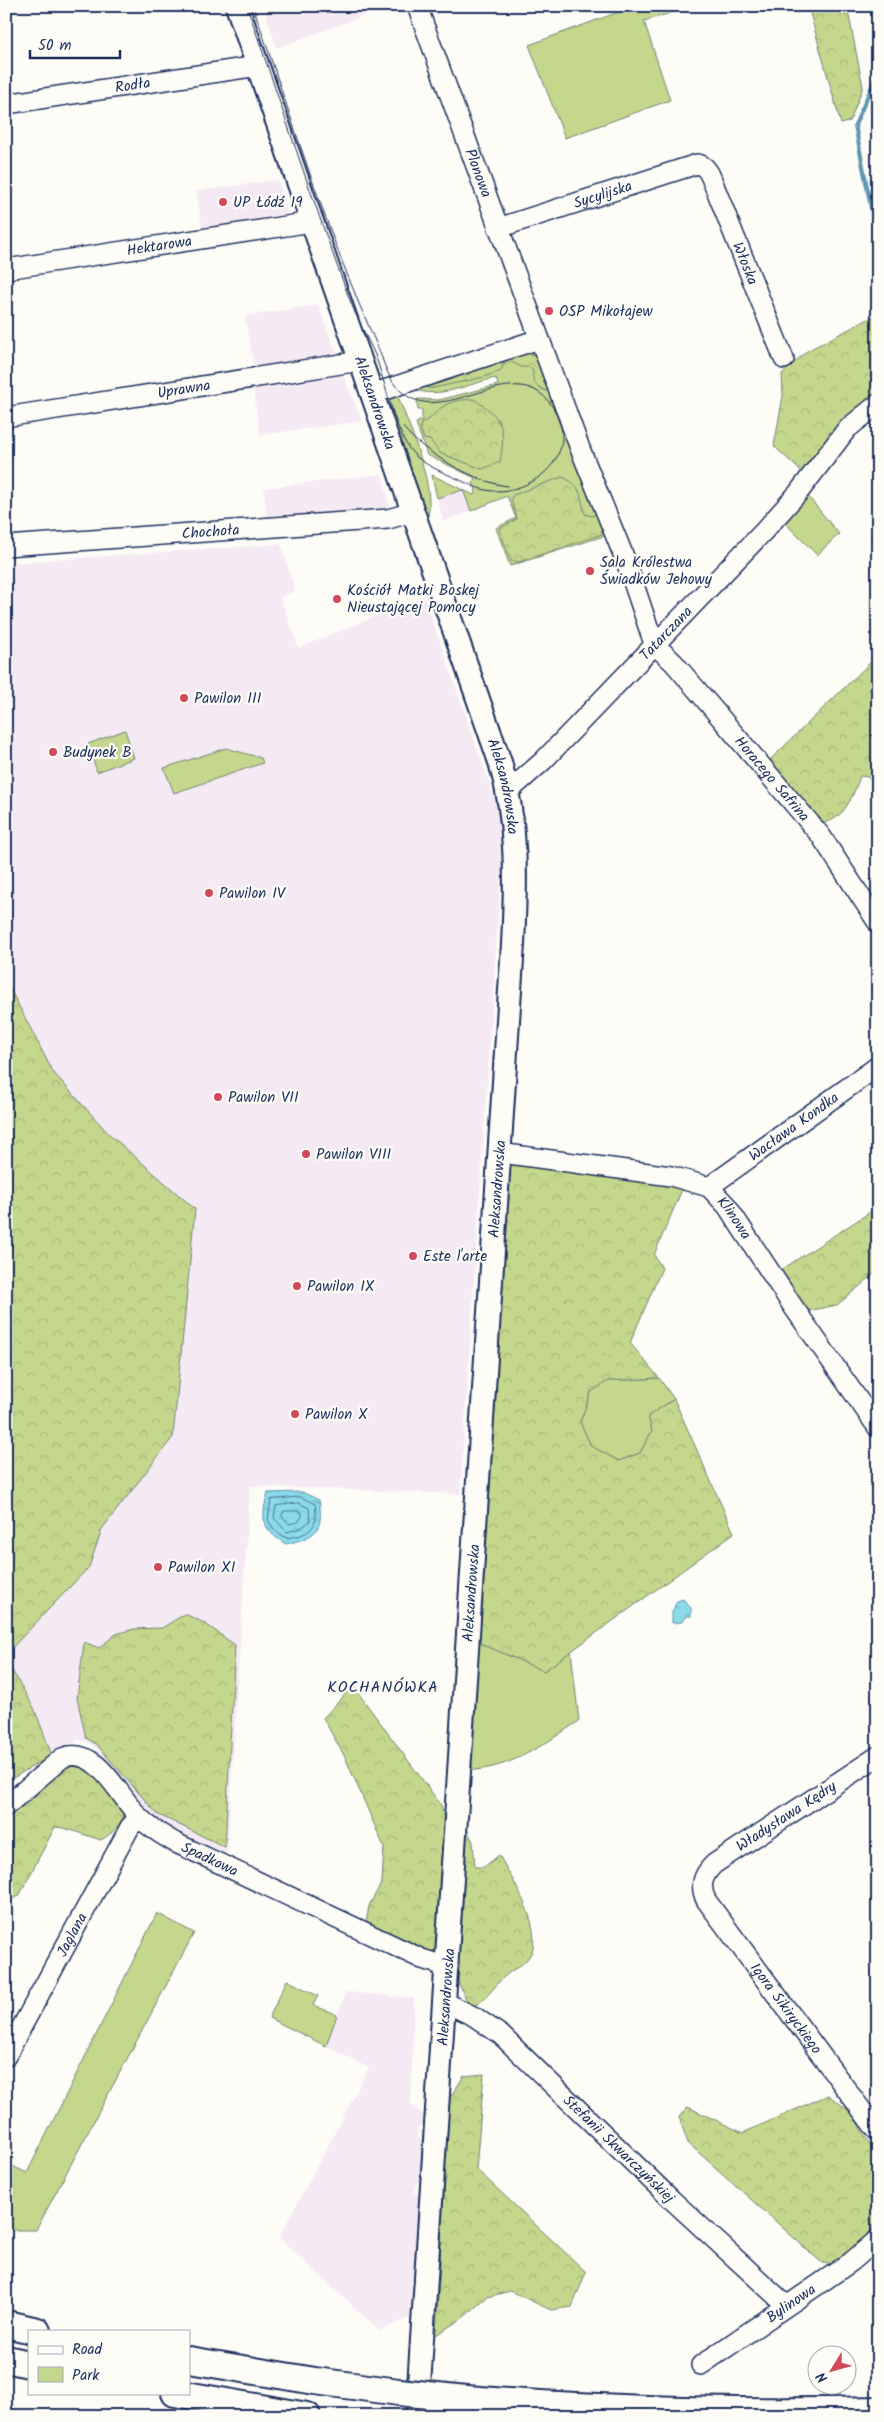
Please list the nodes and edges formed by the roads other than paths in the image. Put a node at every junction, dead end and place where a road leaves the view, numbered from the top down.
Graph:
1 (237, 6) edge
2 (417, 6) edge
3 (258, 66) junction
4 (6, 104) edge
5 (706, 168) joint
6 (312, 222) junction
7 (498, 228) junction
8 (6, 269) edge
9 (539, 339) junction
10 (784, 359) dead end
11 (360, 360) junction
12 (372, 394) junction
13 (878, 404) edge
14 (6, 417) edge
15 (413, 512) junction
16 (6, 546) edge
17 (644, 612) junction
18 (679, 618) junction
19 (654, 644) junction
20 (508, 792) junction
21 (878, 923) edge
22 (878, 1066) edge
23 (500, 1153) junction
24 (710, 1187) junction
25 (878, 1428) edge
26 (876, 1761) edge
27 (6, 1806) edge
28 (139, 1818) junction
29 (702, 1883) joint
30 (448, 1966) junction
31 (445, 2002) junction
32 (6, 2056) edge
33 (878, 2132) edge
34 (878, 2239) edge
35 (786, 2305) junction
36 (6, 2324) edge
37 (33, 2330) edge
38 (6, 2359) edge
39 (190, 2360) edge
40 (28, 2364) edge
41 (701, 2365) dead end
42 (181, 2394) edge
43 (878, 2410) edge
44 (307, 2416) edge
45 (417, 2416) edge

1 - 3 main road, Aleksandrowska
2 - 7 street, Plonowa
3 - 4 street, Rodła
3 - 6 main road, Aleksandrowska
5 - 7 street, Sycylijska
5 - 10 street, Włoska
6 - 8 street, Hektarowa
6 - 11 main road, Aleksandrowska
7 - 9 street, Plonowa
9 - 12 street
9 - 17 street, Plonowa
11 - 12 main road, Aleksandrowska
11 - 14 street, Uprawna
12 - 15 main road, Aleksandrowska
13 - 18 street, Tatarczana
15 - 16 street, Chochoła
15 - 20 main road, Aleksandrowska
17 - 18 street
17 - 19 street, Plonowa
18 - 19 street, Tatarczana
19 - 20 street, Tatarczana
19 - 21 street, Horacego Safrina
20 - 23 main road, Aleksandrowska
22 - 24 street, Wacława Kondka
23 - 24 street, Klinowa
23 - 30 main road, Aleksandrowska
24 - 25 street, Klinowa
26 - 29 street, Władysława Kędry
27 - 28 street, Spadkowa
28 - 30 street, Spadkowa
28 - 32 street, Jaglana
29 - 33 street, Igora Sikiryckiego
30 - 31 main road, Aleksandrowska
31 - 35 street, Stefanii Skwarczyńskiej
31 - 45 main road, Aleksandrowska
34 - 35 street, Bylinowa
35 - 41 street, Bylinowa
36 - 37 highway
38 - 40 highway
39 - 43 highway, bridge
42 - 44 highway

